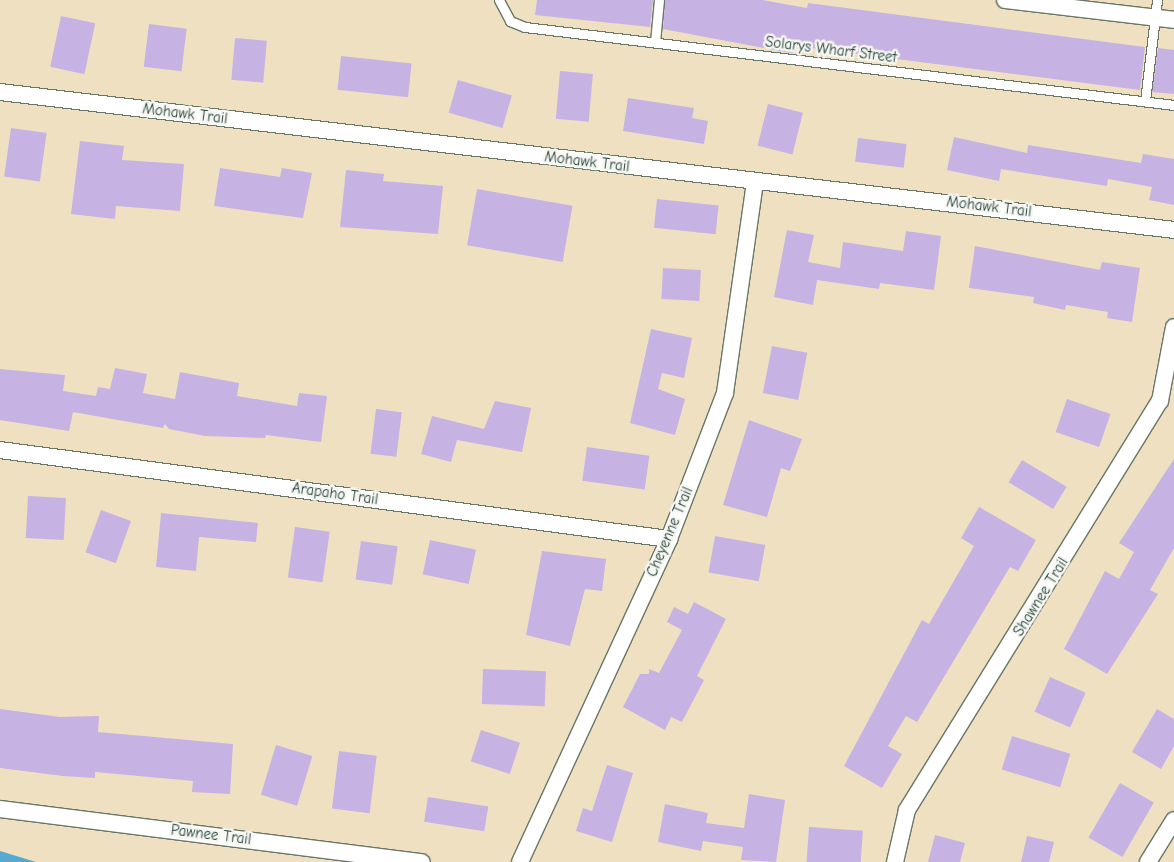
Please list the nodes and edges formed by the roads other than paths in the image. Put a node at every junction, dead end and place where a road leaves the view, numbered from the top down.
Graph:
1 (499, 0) edge
2 (660, 0) edge
3 (1005, 0) edge
4 (1157, 0) edge
5 (1155, 18) junction
6 (1174, 20) edge
7 (655, 42) junction
8 (0, 92) edge
9 (1145, 101) junction
10 (1174, 105) edge
11 (755, 182) junction
12 (1174, 230) edge
13 (1174, 327) edge
14 (0, 450) edge
15 (669, 538) junction
16 (0, 809) edge
17 (1174, 820) edge
18 (422, 862) edge
19 (520, 862) edge
20 (895, 862) edge
21 (1148, 862) edge

1 - 7 lane, Solarys Wharf Street
2 - 7 lane
3 - 5 street
4 - 5 lane
5 - 6 street
5 - 9 lane
7 - 9 lane, Solarys Wharf Street
8 - 11 street, Mohawk Trail
9 - 10 lane, Solarys Wharf Street
11 - 12 street, Mohawk Trail
11 - 15 street, Cheyenne Trail
13 - 20 street, Shawnee Trail
14 - 15 street, Arapaho Trail
15 - 19 street, Cheyenne Trail
16 - 18 street, Pawnee Trail
17 - 21 street

